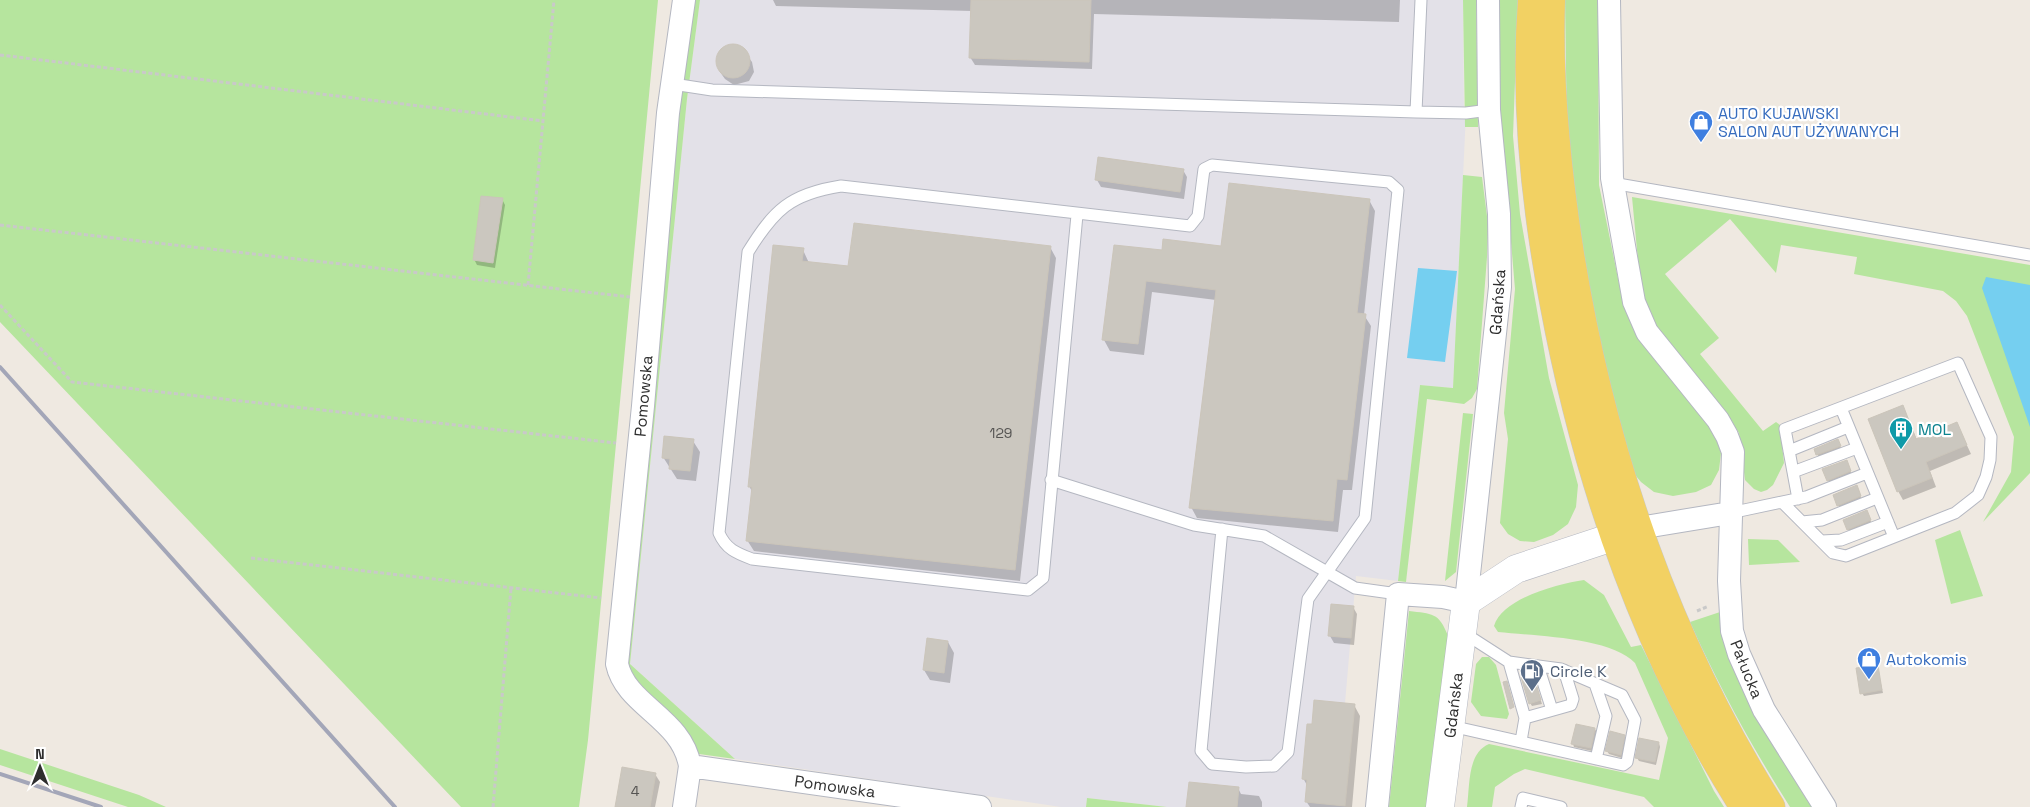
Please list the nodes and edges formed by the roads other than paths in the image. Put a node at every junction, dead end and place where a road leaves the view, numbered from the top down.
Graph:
1 (684, 0) edge
2 (1421, 0) edge
3 (1488, 0) edge
4 (1532, 0) edge
5 (1551, 0) edge
6 (1609, 0) edge
7 (673, 84) junction
8 (1489, 110) junction
9 (1416, 112) junction
10 (1612, 183) junction
11 (1077, 214) junction
12 (2030, 255) edge
13 (1841, 408) junction
14 (1848, 427) junction
15 (1857, 448) junction
16 (1789, 451) junction
17 (1793, 472) junction
18 (1867, 473) junction
19 (1051, 480) junction
20 (1877, 498) junction
21 (1798, 499) junction
22 (1782, 502) junction
23 (1730, 513) junction
24 (1802, 522) junction
25 (1888, 522) junction
26 (1222, 529) junction
27 (1626, 532) junction
28 (1894, 537) junction
29 (1822, 541) junction
30 (1328, 572) junction
31 (1398, 594) junction
32 (1466, 602) junction
33 (1462, 632) junction
34 (1509, 662) junction
35 (1538, 666) junction
36 (1564, 670) junction
37 (1595, 684) junction
38 (1552, 710) junction
39 (1526, 718) junction
40 (1450, 726) junction
41 (1521, 741) junction
42 (1596, 758) junction
43 (690, 766) junction
44 (684, 807) edge
45 (980, 807) edge
46 (1377, 807) edge
47 (1440, 807) edge
48 (1521, 807) edge
49 (1561, 807) edge
50 (1744, 807) edge
51 (1771, 807) edge
52 (1825, 807) edge

1 - 7 street, Pomowska
2 - 9 lane
3 - 8 street, Gdańska
4 - 27 main road
5 - 27 main road
6 - 10 street
7 - 9 lane
7 - 43 street, Pomowska
8 - 9 lane
8 - 32 street, Gdańska
10 - 12 lane
10 - 23 street
11 - 19 lane
11 - 19 lane
11 - 30 lane
13 - 14 lane
13 - 16 lane
13 - 28 lane
14 - 15 lane
14 - 16 lane
15 - 17 lane
15 - 18 lane
16 - 17 lane
17 - 21 lane
18 - 20 lane
18 - 21 lane
19 - 26 lane
20 - 24 lane
20 - 25 lane
21 - 22 lane
22 - 23 lane
22 - 24 lane
23 - 27 street
23 - 52 street, Pałucka
24 - 29 lane
25 - 28 lane
25 - 29 lane
26 - 30 lane
26 - 30 lane
27 - 32 street
27 - 50 main road
27 - 51 main road
28 - 29 lane
30 - 31 lane
31 - 32 street
31 - 46 street
32 - 33 street, Gdańska
33 - 34 lane
33 - 40 street, Gdańska
34 - 35 lane
34 - 39 lane
35 - 36 lane
35 - 38 lane
36 - 37 lane
36 - 38 lane
37 - 42 lane
37 - 42 lane
38 - 39 lane
39 - 41 lane
40 - 41 lane
40 - 47 street, Gdańska
41 - 42 lane
43 - 44 street, Pomowska
43 - 45 street, Pomowska
48 - 49 lane

